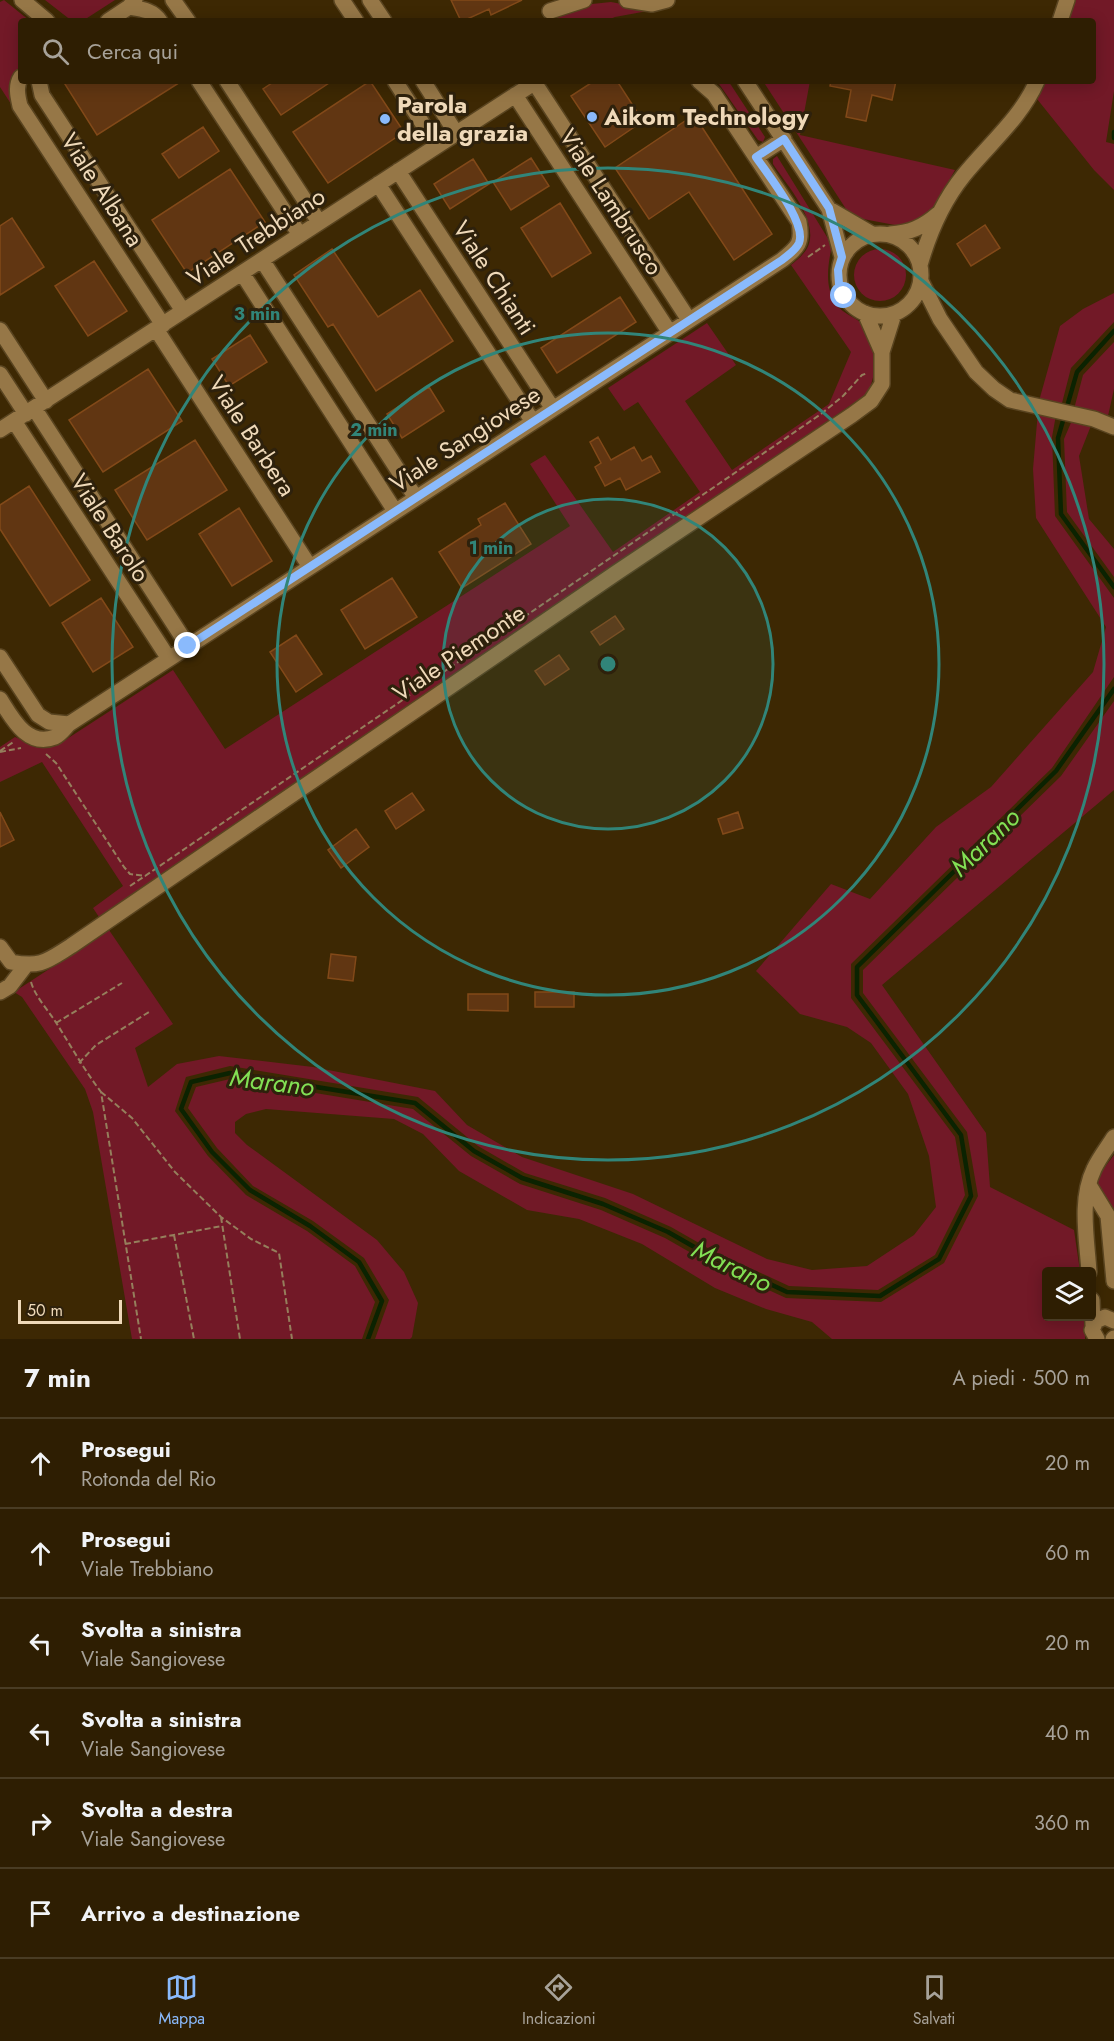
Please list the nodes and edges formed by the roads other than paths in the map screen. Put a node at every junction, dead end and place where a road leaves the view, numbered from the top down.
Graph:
1 (22, 0) edge
2 (173, 0) edge
3 (342, 0) edge
4 (370, 0) edge
5 (584, 0) edge
6 (627, 0) edge
7 (667, 0) edge
8 (1067, 0) edge
9 (132, 4) edge
10 (550, 11) dead end
11 (43, 18) edge
12 (112, 18) edge
13 (158, 18) edge
14 (186, 18) edge
15 (354, 18) edge
16 (382, 18) edge
17 (1061, 18) edge
18 (18, 84) edge
19 (40, 84) edge
20 (202, 84) edge
21 (229, 84) edge
22 (397, 84) edge
23 (425, 84) edge
24 (533, 84) edge
25 (537, 84) edge
26 (702, 84) edge
27 (748, 84) edge
28 (1036, 84) edge
29 (515, 95) junction
30 (456, 133) junction
31 (784, 139) junction
32 (437, 146) junction
33 (756, 157) junction
34 (398, 171) junction
35 (378, 184) junction
36 (829, 208) junction
37 (938, 214) junction
38 (319, 222) junction
39 (872, 234) junction
40 (888, 234) junction
41 (300, 235) junction
42 (842, 257) junction
43 (262, 260) junction
44 (920, 265) junction
45 (242, 273) junction
46 (921, 281) junction
47 (183, 311) junction
48 (899, 311) junction
49 (864, 314) junction
50 (940, 319) junction
51 (689, 320) junction
52 (159, 327) junction
53 (0, 330) edge
54 (670, 333) junction
55 (882, 352) junction
56 (0, 374) edge
57 (553, 409) junction
58 (30, 411) junction
59 (533, 422) junction
60 (1114, 427) edge
61 (0, 430) edge
62 (416, 498) junction
63 (396, 512) junction
64 (310, 567) junction
65 (188, 646) junction
66 (0, 657) edge
67 (169, 659) junction
68 (0, 699) edge
69 (69, 724) junction
70 (0, 947) edge
71 (26, 965) junction
72 (0, 992) edge
73 (1114, 1137) edge
74 (1089, 1185) junction
75 (1089, 1267) edge
76 (1114, 1281) edge

1 - 11 street
2 - 14 street
3 - 15 street
4 - 16 street
5 - 10 street
6 - 7 street
8 - 17 street
9 - 12 street
9 - 13 street
18 - 52 street, Viale Albana
19 - 47 street, Viale Albana
20 - 41 street
21 - 38 street
22 - 32 street
23 - 30 street
24 - 29 street, Viale Trebbiano
25 - 51 street, Viale Lambrusco
26 - 33 street, Viale Sangiovese
27 - 31 street
28 - 37 street
29 - 30 street, Viale Trebbiano
29 - 54 street, Viale Lambrusco
30 - 32 street, Viale Trebbiano
31 - 33 street
31 - 36 street
32 - 34 street, Viale Trebbiano
33 - 51 street, Viale Sangiovese
34 - 35 street, Viale Trebbiano
34 - 57 street, Viale Chianti
35 - 38 street, Viale Trebbiano
35 - 59 street, Viale Chianti
36 - 39 street
36 - 42 street
37 - 40 street
37 - 44 street
38 - 41 street, Viale Trebbiano
39 - 40 street
39 - 42 street
40 - 44 street
41 - 43 street, Viale Trebbiano
42 - 49 street
43 - 45 street, Viale Trebbiano
43 - 62 street
44 - 46 street
45 - 47 street, Viale Trebbiano
45 - 63 street
46 - 48 street
46 - 50 street
47 - 52 street, Viale Trebbiano
48 - 49 street
48 - 50 street
48 - 55 street, Viale Piemonte
49 - 55 street, Viale Piemonte
50 - 60 street
51 - 54 street, Viale Sangiovese
52 - 58 street, Viale Trebbiano
52 - 64 street, Viale Barbera
53 - 58 street
54 - 57 street, Viale Sangiovese
55 - 71 street, Viale Piemonte
56 - 58 street
57 - 59 street, Viale Sangiovese
58 - 61 street, Viale Trebbiano
58 - 65 street, Viale Barolo
58 - 67 street, Viale Barolo
59 - 62 street, Viale Sangiovese
62 - 63 street, Viale Sangiovese
63 - 64 street, Viale Sangiovese
64 - 65 street, Viale Sangiovese
65 - 67 street, Viale Sangiovese
66 - 69 street
67 - 69 street, Viale Sangiovese
68 - 69 street, Viale Sangiovese
70 - 71 street
71 - 72 street
73 - 74 street
74 - 75 street
74 - 76 street

